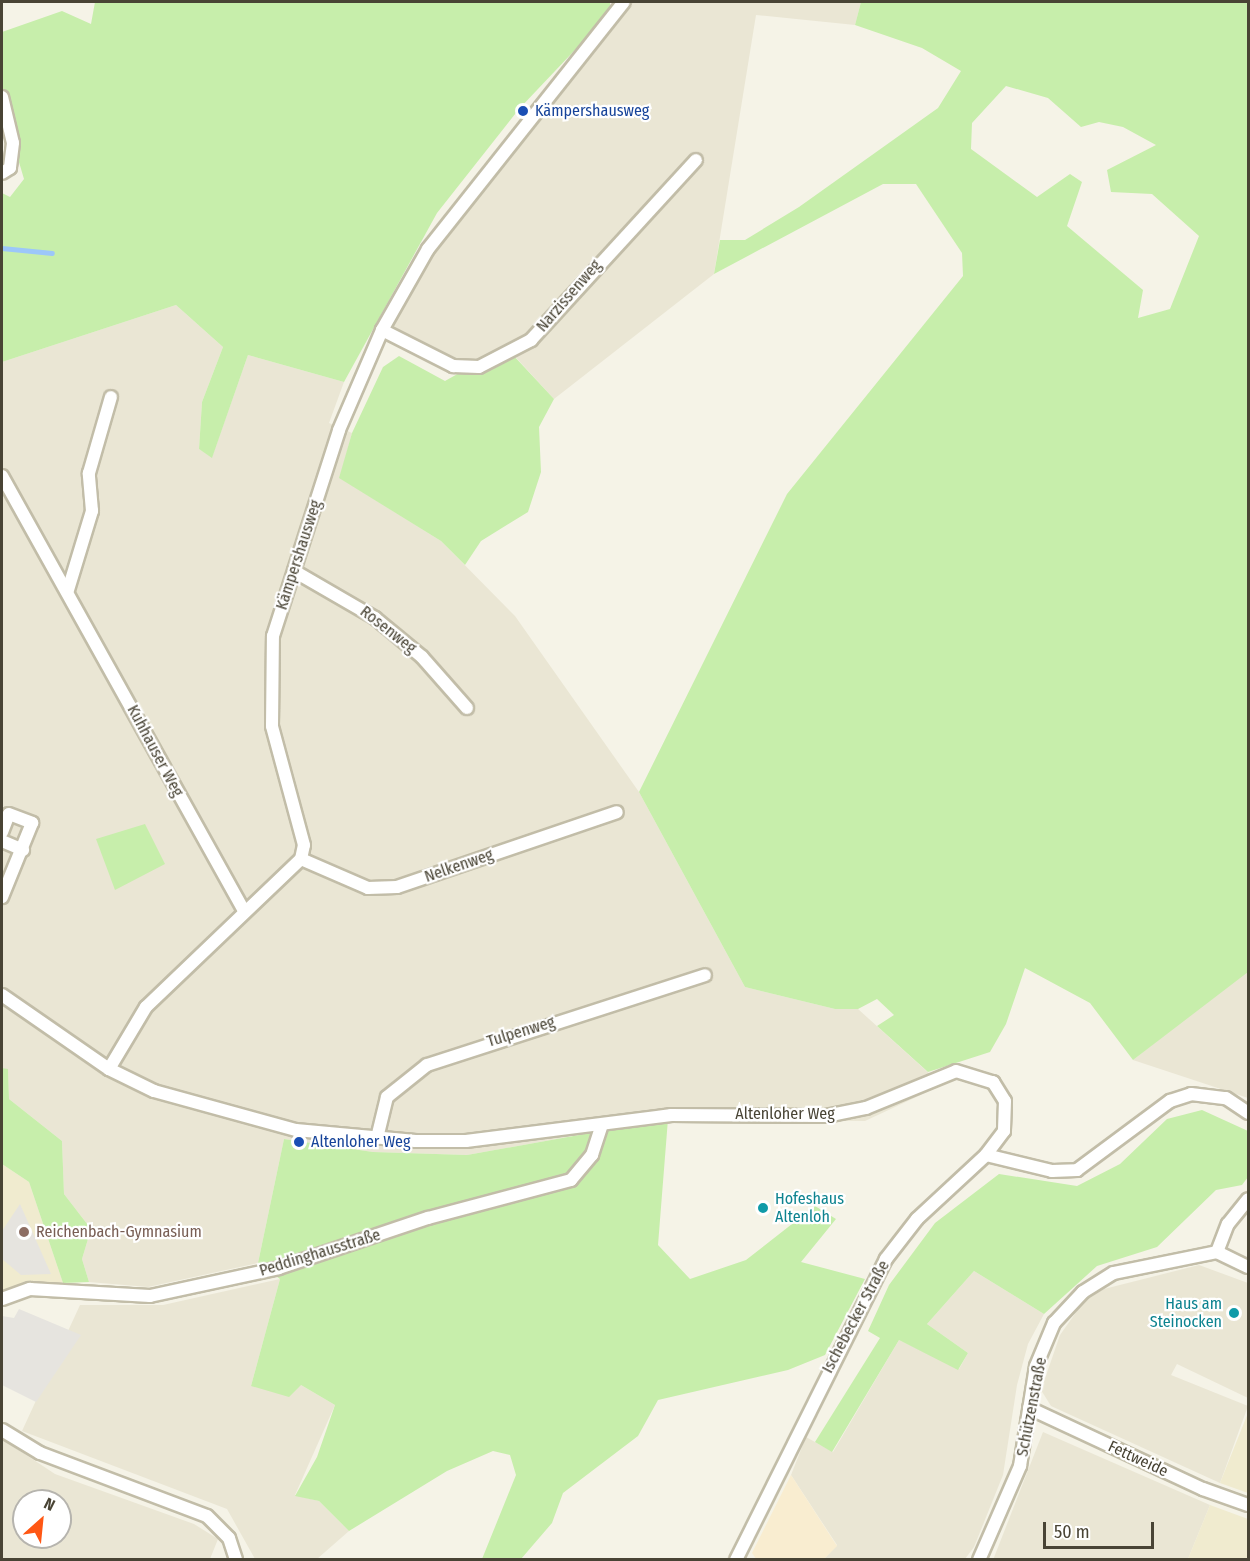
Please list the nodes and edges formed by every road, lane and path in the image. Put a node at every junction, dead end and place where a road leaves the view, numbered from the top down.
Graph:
1 (624, 2) edge
2 (2, 96) edge
3 (696, 160) dead end
4 (2, 172) edge
5 (382, 330) junction
6 (111, 397) dead end
7 (2, 476) edge
8 (294, 571) junction
9 (68, 590) junction
10 (467, 708) dead end
11 (617, 812) dead end
12 (2, 832) edge
13 (2, 841) edge
14 (22, 850) junction
15 (301, 859) junction
16 (2, 897) edge
17 (244, 911) junction
18 (705, 975) dead end
19 (2, 995) edge
20 (109, 1069) junction
21 (982, 1075) joint
22 (1248, 1113) edge
23 (602, 1125) junction
24 (377, 1138) junction
25 (986, 1155) junction
26 (1246, 1203) edge
27 (1216, 1252) junction
28 (1248, 1267) edge
29 (2, 1299) edge
30 (1029, 1408) junction
31 (2, 1430) edge
32 (1248, 1505) edge
33 (236, 1560) edge
34 (736, 1560) edge
35 (979, 1560) edge

1 - 5 street, Kämpershausweg
2 - 4 street
3 - 5 street, Narzissenweg
5 - 8 street, Kämpershausweg
6 - 9 street
7 - 9 street, Kuhhauser Weg
8 - 10 street, Rosenweg
8 - 15 street, Kämpershausweg
9 - 17 street, Kuhhauser Weg
11 - 15 street, Nelkenweg
12 - 14 street
13 - 14 street
14 - 16 street
15 - 17 street
17 - 20 street
18 - 24 street, Tulpenweg
19 - 20 street
20 - 24 street, Altenloher Weg
21 - 23 street, Altenloher Weg
21 - 25 street, Ischebecker Straße
22 - 25 street
23 - 24 street, Altenloher Weg
23 - 29 street, Peddinghausstraße
25 - 34 street, Ischebecker Straße
26 - 27 street
27 - 28 street
27 - 30 street, Schützenstraße
30 - 32 street, Fettweide
30 - 35 street, Schützenstraße
31 - 33 street

